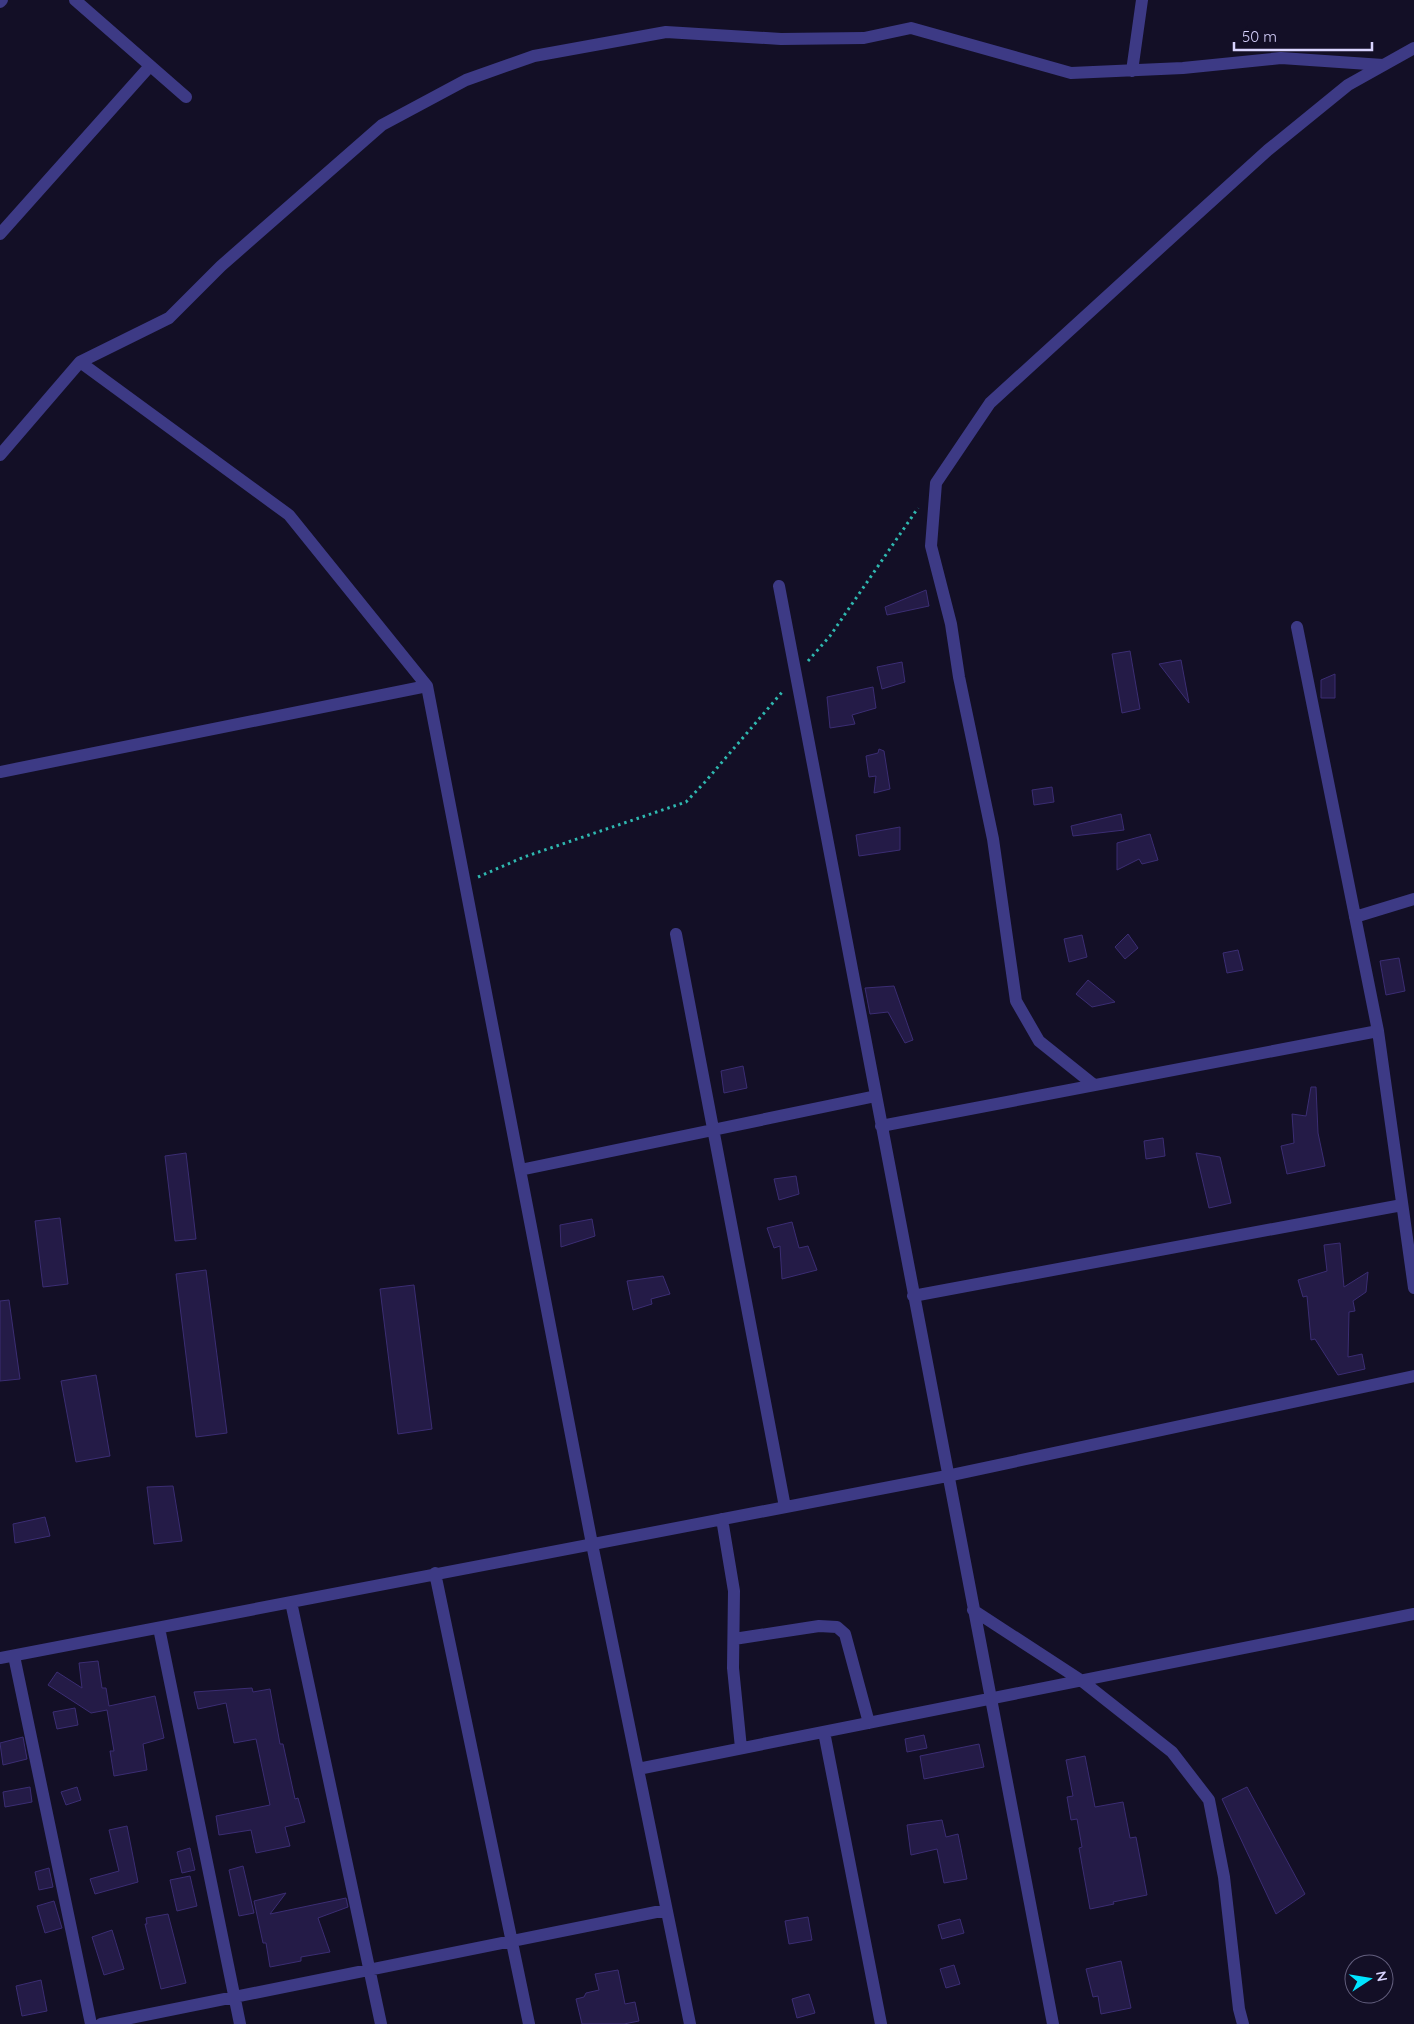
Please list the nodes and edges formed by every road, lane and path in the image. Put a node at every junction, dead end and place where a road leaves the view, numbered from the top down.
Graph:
1 (75, 0) edge
2 (1142, 0) edge
3 (1414, 48) edge
4 (1383, 65) junction
5 (150, 66) junction
6 (1132, 70) junction
7 (186, 97) dead end
8 (0, 234) edge
9 (80, 362) junction
10 (0, 455) edge
11 (919, 507) dead end
12 (779, 586) dead end
13 (1298, 627) dead end
14 (796, 675) junction
15 (427, 686) junction
16 (0, 772) edge
17 (465, 883) junction
18 (1414, 899) edge
19 (1355, 917) junction
20 (676, 934) dead end
21 (1378, 1032) junction
22 (1094, 1085) junction
23 (876, 1096) junction
24 (881, 1126) junction
25 (713, 1130) junction
26 (520, 1170) junction
27 (1402, 1205) junction
28 (1414, 1288) edge
29 (913, 1296) junction
30 (1414, 1376) edge
31 (947, 1476) junction
32 (785, 1507) junction
33 (722, 1519) junction
34 (592, 1544) junction
35 (435, 1573) junction
36 (291, 1602) junction
37 (973, 1610) junction
38 (1414, 1614) edge
39 (159, 1628) junction
40 (734, 1640) junction
41 (14, 1656) junction
42 (0, 1658) edge
43 (1082, 1681) junction
44 (990, 1699) junction
45 (868, 1723) junction
46 (824, 1732) junction
47 (741, 1748) junction
48 (638, 1769) junction
49 (666, 1910) junction
50 (511, 1941) junction
51 (369, 1970) junction
52 (234, 1997) junction
53 (91, 2024) edge
54 (101, 2024) edge
55 (240, 2024) edge
56 (381, 2024) edge
57 (529, 2024) edge
58 (690, 2024) edge
59 (881, 2024) edge
60 (1053, 2024) edge
61 (1243, 2024) edge

1 - 5 street
2 - 6 street
3 - 4 street
4 - 6 street
4 - 22 street
5 - 7 street
5 - 8 street
6 - 9 street
9 - 10 street
9 - 15 street
11 - 14 path
12 - 14 street
13 - 19 street
14 - 17 path
14 - 23 street
15 - 16 street
15 - 17 street
17 - 26 street
18 - 19 street
19 - 21 street
20 - 25 street
21 - 22 street
21 - 27 street
22 - 24 street
23 - 24 street
23 - 25 street
24 - 29 street
25 - 26 street
25 - 32 street
26 - 34 street
27 - 28 street
27 - 29 street
29 - 31 street
30 - 31 street
31 - 32 street
31 - 37 street
32 - 33 street
33 - 34 street
33 - 40 street
34 - 35 street
34 - 48 street
35 - 36 street
35 - 50 street
36 - 39 street
36 - 51 street
37 - 43 street
37 - 44 street
38 - 43 street
39 - 41 street
39 - 52 street
40 - 45 street
40 - 47 street
41 - 42 street
41 - 53 street
43 - 44 street
43 - 61 street
44 - 45 street
44 - 60 street
45 - 46 street
46 - 47 street
46 - 59 street
47 - 48 street
48 - 49 street
49 - 50 street
49 - 58 street
50 - 51 street
50 - 57 street
51 - 52 street
51 - 56 street
52 - 54 street
52 - 55 street

